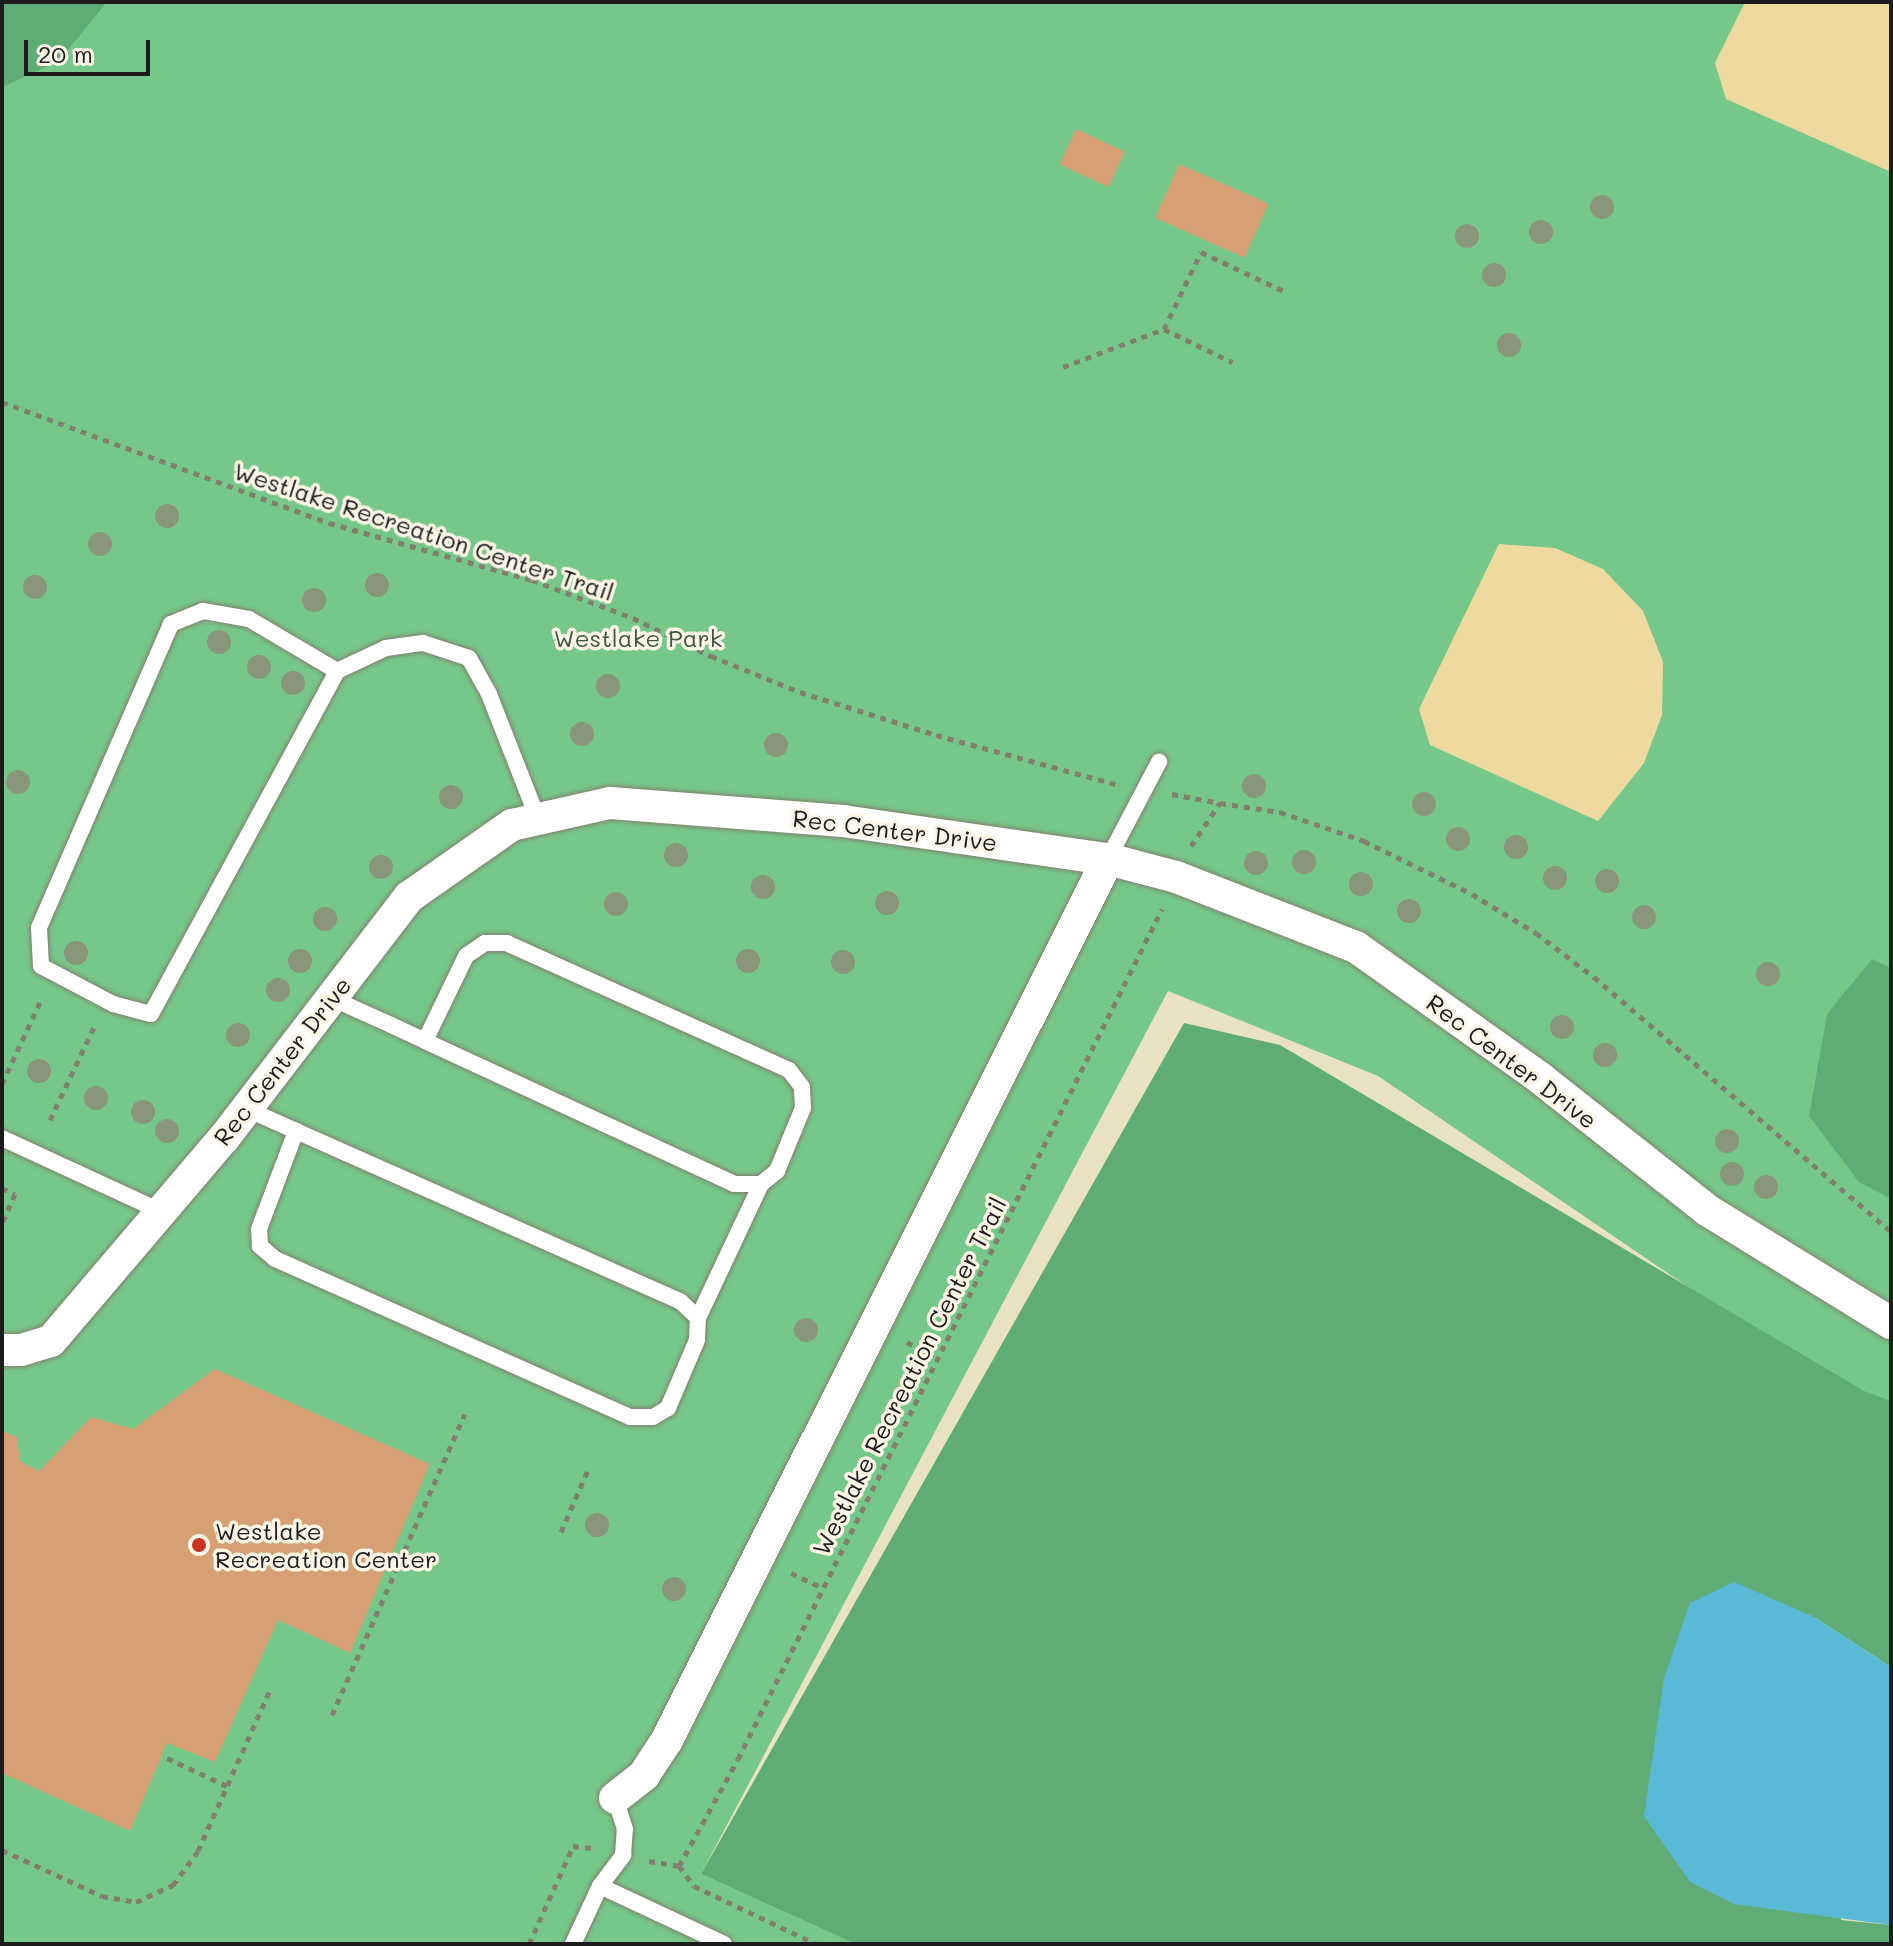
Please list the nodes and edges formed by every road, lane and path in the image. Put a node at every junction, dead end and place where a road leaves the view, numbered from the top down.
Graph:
1 (1288, 293) dead end
2 (1164, 329) junction
3 (1232, 362) dead end
4 (1063, 367) dead end
5 (2, 402) edge
6 (337, 671) junction
7 (1159, 762) dead end
8 (1109, 782) dead end
9 (1183, 796) dead end
10 (1220, 803) junction
11 (538, 819) junction
12 (1185, 855) dead end
13 (1108, 859) junction
14 (1167, 899) dead end
15 (54, 973) junction
16 (331, 998) junction
17 (106, 1000) junction
18 (425, 1041) junction
19 (2, 1084) edge
20 (247, 1109) junction
21 (50, 1120) dead end
22 (296, 1131) junction
23 (2, 1138) edge
24 (20, 1184) dead end
25 (761, 1184) junction
26 (2, 1188) edge
27 (15, 1194) junction
28 (160, 1211) junction
29 (2, 1223) edge
30 (1891, 1232) edge
31 (698, 1318) junction
32 (1891, 1323) edge
33 (899, 1337) dead end
34 (2, 1350) edge
35 (937, 1360) junction
36 (465, 1414) dead end
37 (588, 1470) dead end
38 (561, 1532) dead end
39 (791, 1573) dead end
40 (823, 1588) junction
41 (271, 1688) dead end
42 (332, 1715) dead end
43 (167, 1758) dead end
44 (227, 1786) junction
45 (615, 1798) joint
46 (594, 1848) dead end
47 (2, 1850) edge
48 (650, 1861) dead end
49 (679, 1866) junction
50 (600, 1886) junction
51 (529, 1944) edge
52 (573, 1944) edge
53 (724, 1944) edge
54 (816, 1944) edge

1 - 2 path
2 - 3 path
2 - 4 path
5 - 8 path, Westlake Recreation Center Trail
6 - 11 lane
6 - 15 lane
6 - 17 lane
7 - 13 lane
9 - 10 path
10 - 12 path
10 - 30 path
11 - 13 street, Rec Center Drive
11 - 16 street, Rec Center Drive
13 - 32 street, Rec Center Drive
13 - 45 street
14 - 35 path, Westlake Recreation Center Trail
15 - 17 lane
15 - 19 path
16 - 18 lane
16 - 20 street, Rec Center Drive
17 - 21 path
18 - 25 lane
18 - 25 lane
20 - 22 lane
20 - 28 street, Rec Center Drive
22 - 31 lane
22 - 31 lane
23 - 28 lane
24 - 27 path
25 - 31 lane
26 - 27 path
27 - 29 path
28 - 34 street, Rec Center Drive
33 - 35 path
35 - 40 path, Westlake Recreation Center Trail
36 - 42 path
37 - 38 path
39 - 40 path
40 - 49 path, Westlake Recreation Center Trail
41 - 44 path
43 - 44 path
44 - 47 path
45 - 50 lane
46 - 51 path
48 - 49 path
49 - 54 path
50 - 52 lane
50 - 53 lane

